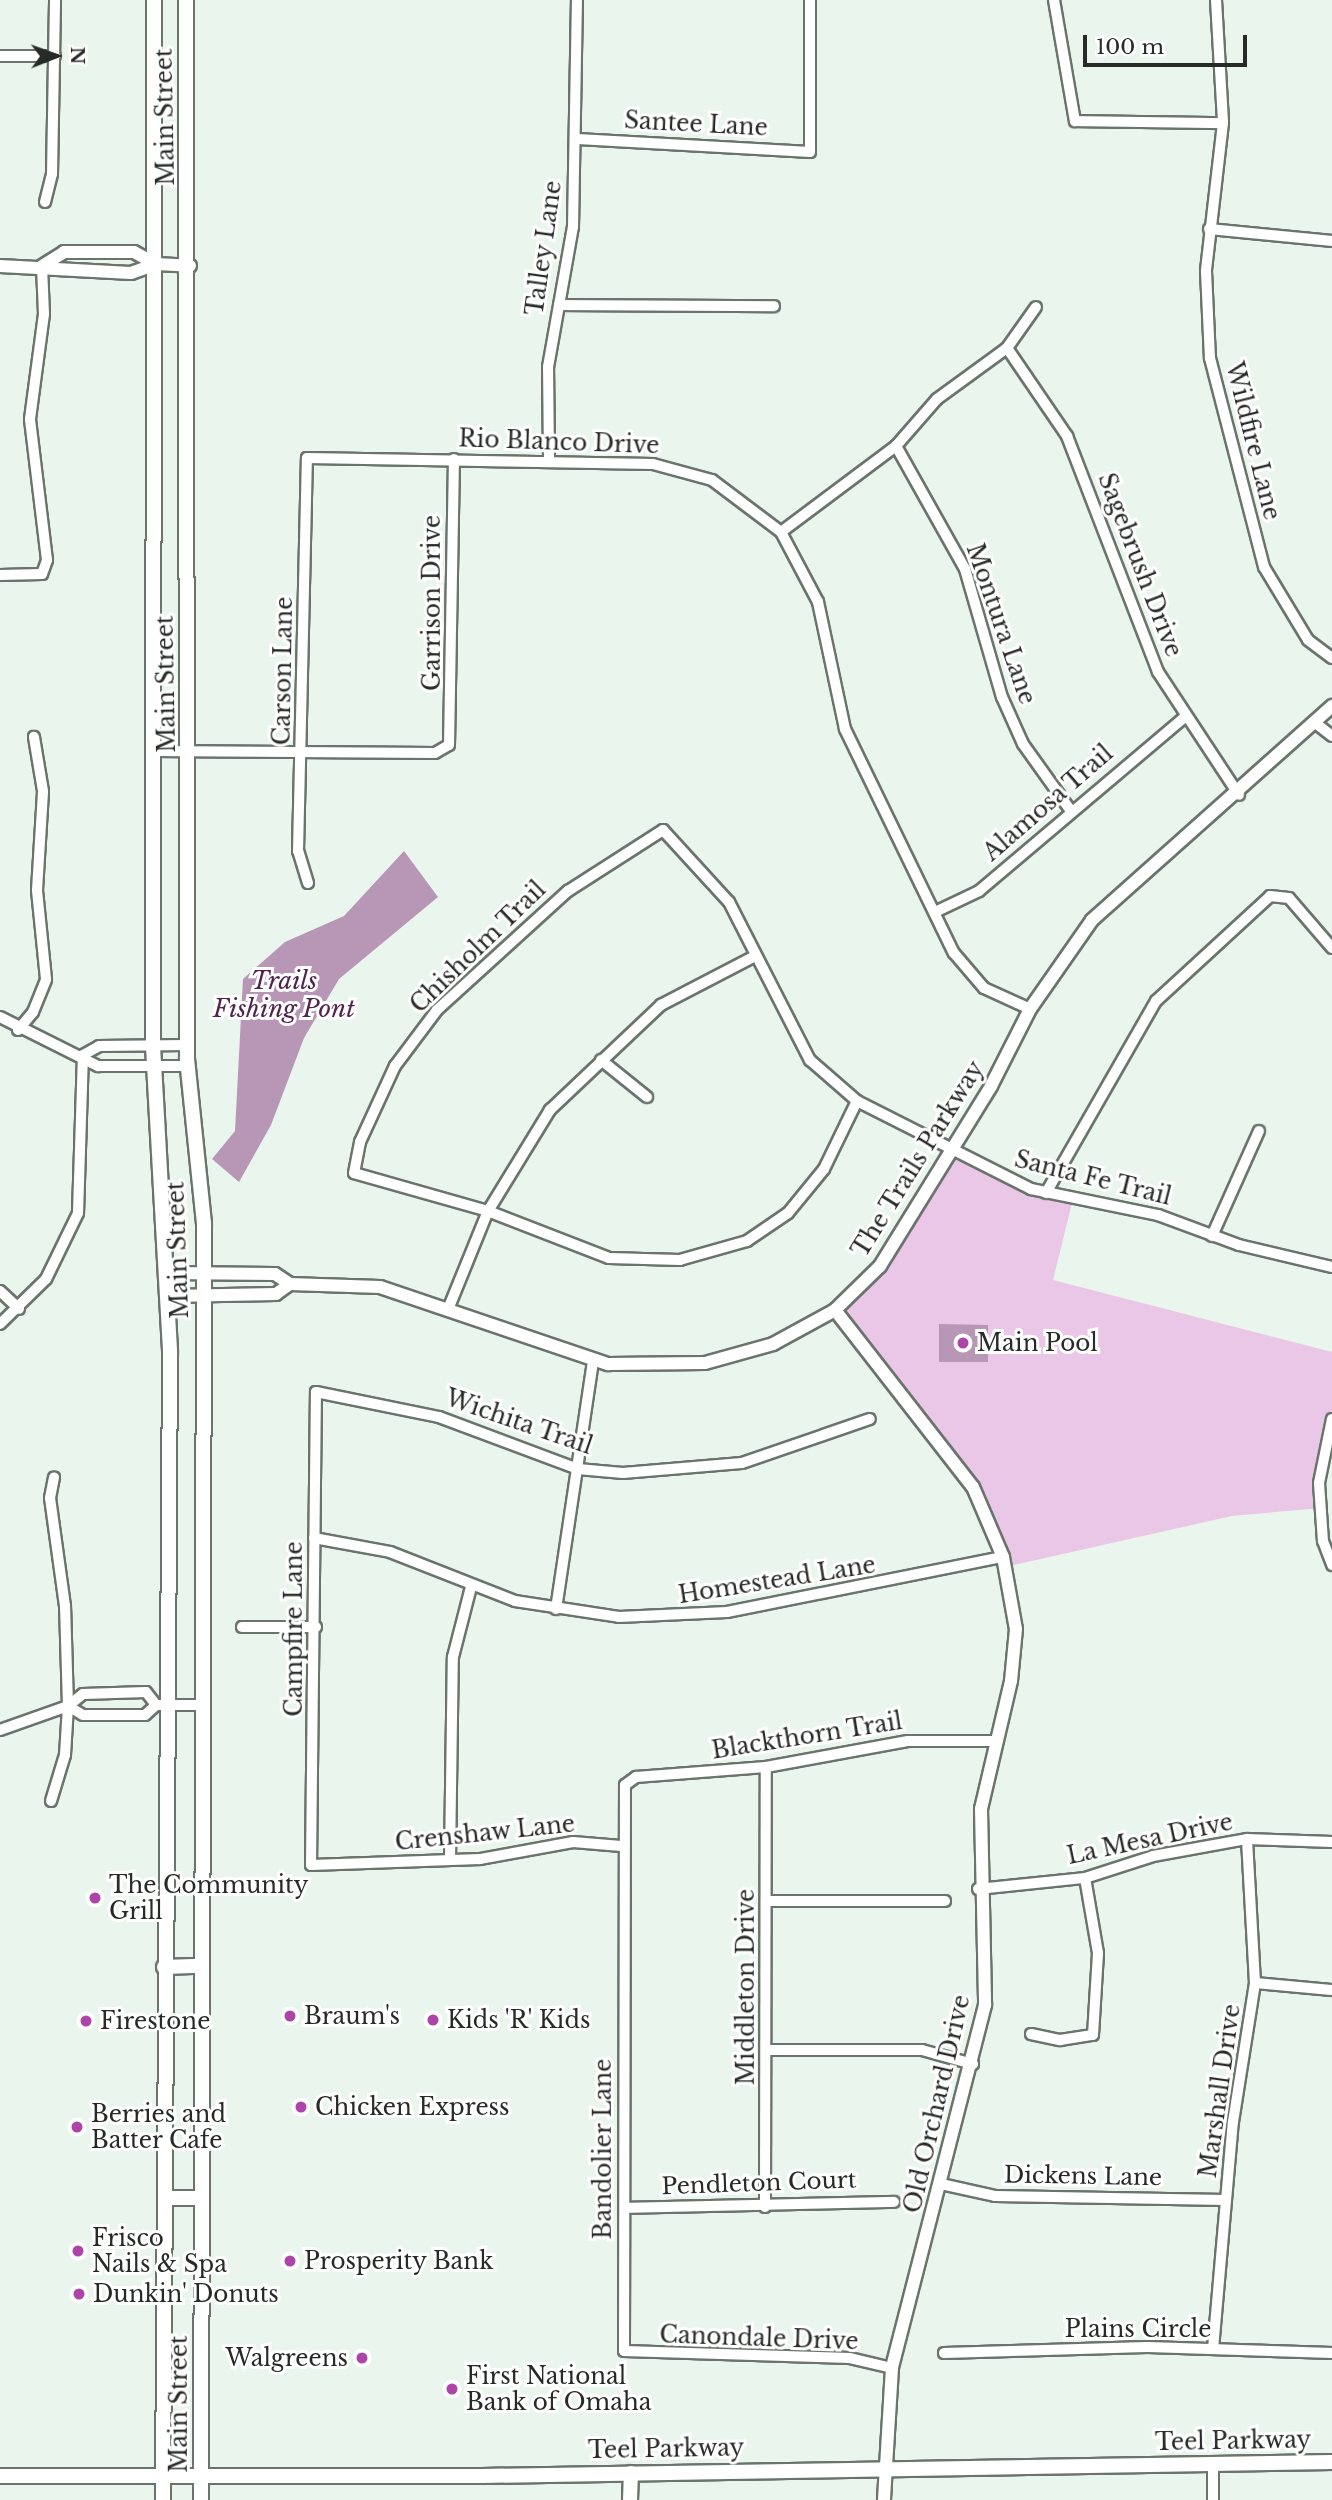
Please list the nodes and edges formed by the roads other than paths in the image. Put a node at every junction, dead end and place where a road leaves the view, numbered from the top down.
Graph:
1 (55, 0) edge
2 (154, 0) edge
3 (186, 0) edge
4 (577, 0) edge
5 (810, 0) edge
6 (1054, 0) edge
7 (1216, 0) edge
8 (0, 56) edge
9 (55, 56) junction
10 (1223, 123) junction
11 (578, 139) junction
12 (45, 202) dead end
13 (1209, 229) junction
14 (1332, 241) edge
15 (156, 264) junction
16 (0, 266) edge
17 (42, 266) junction
18 (190, 266) junction
19 (559, 305) junction
20 (774, 306) dead end
21 (1037, 307) dead end
22 (1007, 348) junction
23 (896, 446) junction
24 (307, 458) joint
25 (454, 459) junction
26 (549, 459) junction
27 (781, 532) junction
28 (0, 575) edge
29 (1332, 658) edge
30 (1332, 706) edge
31 (1184, 718) junction
32 (1318, 725) junction
33 (1332, 736) edge
34 (34, 737) dead end
35 (303, 748) junction
36 (190, 750) junction
37 (153, 751) junction
38 (1239, 795) junction
39 (1071, 811) junction
40 (663, 830) joint
41 (309, 883) dead end
42 (935, 912) junction
43 (1332, 948) edge
44 (755, 956) junction
45 (1030, 1009) junction
46 (0, 1017) edge
47 (18, 1030) junction
48 (187, 1045) junction
49 (153, 1046) junction
50 (83, 1055) junction
51 (601, 1060) junction
52 (188, 1066) junction
53 (153, 1067) junction
54 (647, 1097) dead end
55 (857, 1101) junction
56 (1259, 1131) dead end
57 (947, 1150) junction
58 (1046, 1193) junction
59 (488, 1211) junction
60 (1212, 1236) junction
61 (1332, 1266) edge
62 (169, 1273) junction
63 (204, 1273) junction
64 (290, 1284) junction
65 (0, 1291) edge
66 (203, 1295) junction
67 (170, 1296) junction
68 (449, 1307) junction
69 (19, 1308) junction
70 (835, 1310) junction
71 (0, 1324) edge
72 (593, 1361) junction
73 (316, 1392) joint
74 (870, 1419) dead end
75 (1332, 1419) edge
76 (578, 1469) junction
77 (54, 1477) dead end
78 (1326, 1507) edge
79 (314, 1538) junction
80 (1003, 1557) junction
81 (1332, 1565) edge
82 (471, 1587) junction
83 (556, 1609) junction
84 (316, 1627) junction
85 (242, 1628) dead end
86 (162, 1705) junction
87 (203, 1705) junction
88 (68, 1706) junction
89 (0, 1730) edge
90 (993, 1741) junction
91 (766, 1767) junction
92 (628, 1778) joint
93 (51, 1801) dead end
94 (1247, 1839) junction
95 (1332, 1842) edge
96 (621, 1846) junction
97 (450, 1860) junction
98 (311, 1865) joint
99 (1085, 1878) junction
100 (978, 1889) junction
101 (768, 1901) junction
102 (945, 1901) dead end
103 (201, 1966) junction
104 (164, 1967) junction
105 (1255, 1983) junction
106 (1332, 1990) edge
107 (1031, 2034) dead end
108 (766, 2050) junction
109 (973, 2064) junction
110 (941, 2184) junction
111 (165, 2198) junction
112 (202, 2198) junction
113 (1226, 2200) junction
114 (894, 2202) dead end
115 (765, 2207) junction
116 (625, 2208) junction
117 (1213, 2349) junction
118 (625, 2351) joint
119 (944, 2353) dead end
120 (1332, 2353) edge
121 (892, 2368) junction
122 (1332, 2462) edge
123 (1213, 2464) junction
124 (886, 2467) junction
125 (631, 2473) junction
126 (0, 2476) edge
127 (163, 2476) junction
128 (201, 2476) junction
129 (163, 2500) edge
130 (201, 2500) edge
131 (630, 2500) edge
132 (884, 2500) edge
133 (1213, 2500) edge

1 - 9 street
2 - 15 main road, Main Street
3 - 18 main road, Main Street
4 - 11 street, Talley Lane
5 - 11 street, Santee Lane
6 - 10 street
7 - 10 street, Wildfire Lane
8 - 9 street
9 - 12 street
10 - 13 street, Wildfire Lane
11 - 19 street, Talley Lane
13 - 14 street
13 - 29 street, Wildfire Lane
15 - 17 street
15 - 17 street
15 - 18 street
15 - 37 main road, Main Street
16 - 17 street
17 - 28 street
18 - 36 main road, Main Street
19 - 20 street
19 - 26 street, Talley Lane
21 - 22 street
22 - 23 street
22 - 31 street, Sagebrush Drive
23 - 27 street
23 - 39 street, Montura Lane
24 - 25 street, Rio Blanco Drive
24 - 35 street, Carson Lane
25 - 26 street, Rio Blanco Drive
25 - 35 street, Garrison Drive
26 - 27 street, Rio Blanco Drive
27 - 42 street, Rio Blanco Drive
30 - 32 street, The Trails Parkway
31 - 38 street, Sagebrush Drive
31 - 39 street, Alamosa Trail
32 - 33 street
32 - 38 street, The Trails Parkway
34 - 47 street
35 - 36 street
35 - 41 street, Carson Lane
36 - 37 street
36 - 48 main road, Main Street
37 - 49 main road, Main Street
38 - 45 street, The Trails Parkway
39 - 42 street, Alamosa Trail
40 - 44 street, Santa Fe Trail
40 - 59 street, Chisholm Trail
42 - 45 street, Rio Blanco Drive
43 - 58 street
44 - 51 street
44 - 55 street, Santa Fe Trail
45 - 57 street, The Trails Parkway
46 - 47 street
47 - 50 street
48 - 49 street
48 - 52 main road, Main Street
49 - 50 street
49 - 53 main road, Main Street
50 - 53 street
50 - 69 street
51 - 54 street
51 - 59 street
52 - 53 street
52 - 63 main road, Main Street
53 - 62 main road, Main Street
55 - 57 street, Santa Fe Trail
55 - 59 street
56 - 60 street
57 - 58 street, Santa Fe Trail
57 - 70 street, The Trails Parkway
58 - 60 street, Santa Fe Trail
59 - 68 street
60 - 61 street, Santa Fe Trail
62 - 63 street, The Trails Parkway
62 - 67 main road, Main Street
63 - 64 street, The Trails Parkway
63 - 66 main road, Main Street
64 - 66 street, The Trails Parkway
64 - 68 street, The Trails Parkway
65 - 69 street
66 - 67 street, The Trails Parkway
66 - 87 main road, Main Street
67 - 86 main road, Main Street
68 - 72 street, The Trails Parkway
69 - 71 street
70 - 72 street, The Trails Parkway
70 - 80 street, Old Orchard Drive
72 - 76 street
73 - 76 street, Wichita Trail
73 - 79 street, Campfire Lane
74 - 76 street, Wichita Trail
75 - 78 street
76 - 83 street
77 - 88 street
78 - 81 street
79 - 82 street, Homestead Lane
79 - 84 street, Campfire Lane
80 - 83 street, Homestead Lane
80 - 90 street, Old Orchard Drive
82 - 83 street, Homestead Lane
82 - 97 street
84 - 85 street
84 - 98 street, Campfire Lane
86 - 87 street
86 - 88 street
86 - 88 street
86 - 104 main road, Main Street
87 - 103 main road, Main Street
88 - 89 street
88 - 93 street
90 - 91 street, Blackthorn Trail
90 - 100 street, Old Orchard Drive
91 - 92 street, Blackthorn Trail
91 - 101 street, Middleton Drive
92 - 96 street, Bandolier Lane
94 - 95 street, La Mesa Drive
94 - 99 street, La Mesa Drive
94 - 105 street, Marshall Drive
96 - 97 street, Crenshaw Lane
96 - 116 street, Bandolier Lane
97 - 98 street, Crenshaw Lane
99 - 100 street, La Mesa Drive
99 - 107 street
100 - 109 street, Old Orchard Drive
101 - 102 street
101 - 108 street, Middleton Drive
103 - 104 main road
103 - 112 main road, Main Street
104 - 111 main road, Main Street
105 - 106 street
105 - 113 street, Marshall Drive
108 - 109 street
108 - 115 street, Middleton Drive
109 - 110 street, Old Orchard Drive
110 - 113 street, Dickens Lane
110 - 121 street, Old Orchard Drive
111 - 112 main road
111 - 127 main road, Main Street
112 - 128 main road, Main Street
113 - 117 street, Marshall Drive
114 - 115 street, Pendleton Court
115 - 116 street, Pendleton Court
116 - 118 street, Bandolier Lane
117 - 119 street, Plains Circle
117 - 120 street, Plains Circle
118 - 121 street, Canondale Drive
121 - 124 street, Old Orchard Drive
122 - 123 main road, Teel Parkway
123 - 124 main road, Teel Parkway
123 - 133 street
124 - 125 main road, Teel Parkway
124 - 132 street, Old Orchard Drive
125 - 128 main road, Teel Parkway
125 - 131 main road
126 - 127 main road, Teel Parkway
127 - 128 main road, Teel Parkway
127 - 129 main road, Main Street
128 - 130 main road, Main Street

